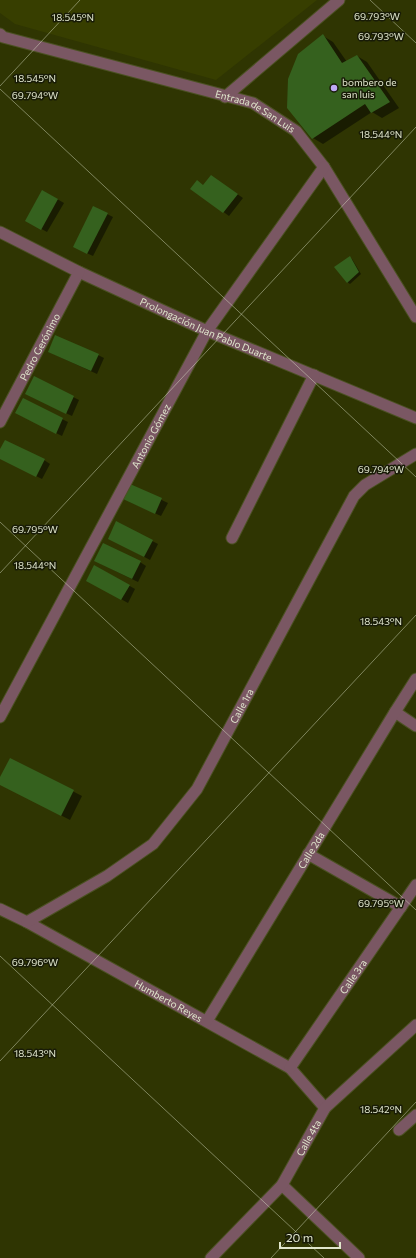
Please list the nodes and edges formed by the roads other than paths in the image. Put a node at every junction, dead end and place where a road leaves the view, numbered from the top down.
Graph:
1 (338, 0) edge
2 (1, 39) edge
3 (225, 97) junction
4 (324, 167) junction
5 (0, 232) edge
6 (79, 272) junction
7 (416, 318) edge
8 (207, 331) junction
9 (314, 375) junction
10 (416, 418) edge
11 (0, 422) edge
12 (416, 454) edge
13 (232, 538) dead end
14 (416, 679) edge
15 (395, 712) junction
16 (0, 718) edge
17 (416, 726) edge
18 (308, 854) junction
19 (416, 885) edge
20 (401, 907) junction
21 (0, 909) edge
22 (27, 922) junction
23 (207, 1021) junction
24 (416, 1026) edge
25 (290, 1068) junction
26 (325, 1108) junction
27 (416, 1115) edge
28 (399, 1130) dead end
29 (282, 1185) junction
30 (211, 1258) edge
31 (359, 1258) edge

1 - 3 street
2 - 3 street, Entrada de San Luis
3 - 4 street, Entrada de San Luis
4 - 7 street, Entrada de San Luis
4 - 8 street, Antonio Gómez
5 - 6 street, Prolongación Juan Pablo Duarte
6 - 8 street, Prolongación Juan Pablo Duarte
6 - 11 street, Pedro Gerónimo
8 - 9 street, Prolongación Juan Pablo Duarte
8 - 16 street, Antonio Gómez
9 - 10 street, Prolongación Juan Pablo Duarte
9 - 13 street
12 - 22 street, Calle 1ra
14 - 15 street, Calle 2da
15 - 17 street
15 - 18 street, Calle 2da
18 - 20 street
18 - 23 street, Calle 2da
19 - 20 street, Calle 3ra
20 - 25 street, Calle 3ra
21 - 22 street, Humberto Reyes
22 - 23 street, Humberto Reyes
23 - 25 street, Humberto Reyes
24 - 26 street, Calle 4ta
25 - 26 street, Humberto Reyes
26 - 29 street, Calle 4ta
27 - 28 street
29 - 30 street, Calle 4ta
29 - 31 street

